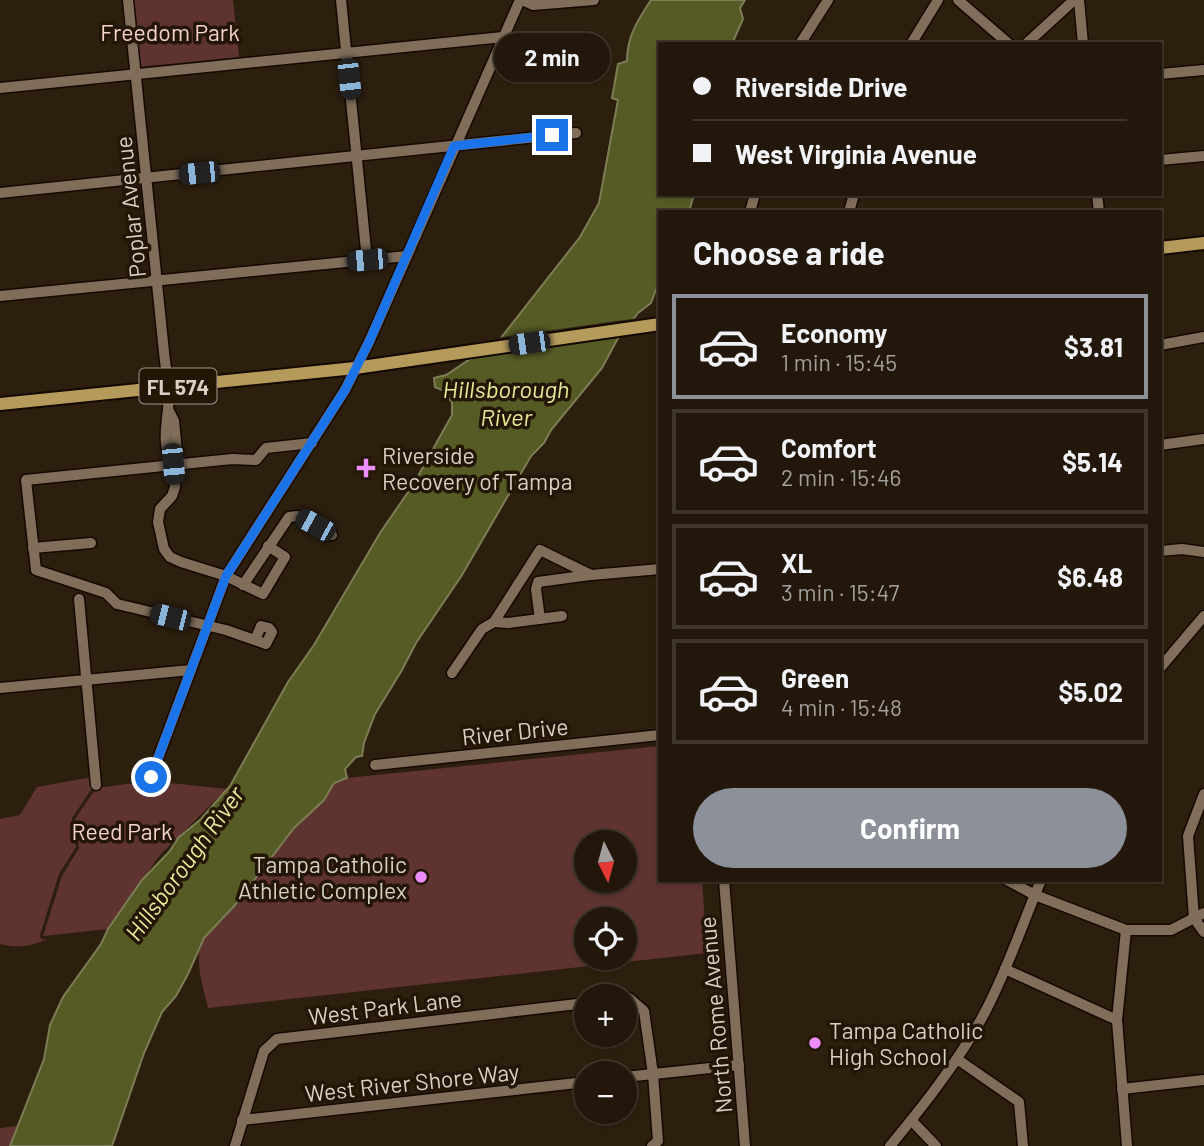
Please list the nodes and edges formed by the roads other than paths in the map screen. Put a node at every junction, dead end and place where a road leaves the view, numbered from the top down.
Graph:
1 (128, 0) edge
2 (341, 0) edge
3 (521, 0) edge
4 (594, 0) edge
5 (828, 0) edge
6 (938, 0) edge
7 (958, 0) edge
8 (1077, 0) edge
9 (503, 37) junction
10 (801, 42) edge
11 (912, 42) edge
12 (1007, 42) edge
13 (1028, 42) edge
14 (1083, 42) edge
15 (346, 53) junction
16 (1204, 70) edge
17 (136, 74) junction
18 (1162, 74) edge
19 (0, 88) edge
20 (576, 133) dead end
21 (454, 146) junction
22 (357, 156) junction
23 (1204, 156) edge
24 (1162, 160) edge
25 (146, 178) junction
26 (0, 193) edge
27 (1204, 243) edge
28 (1162, 248) edge
29 (407, 256) junction
30 (367, 260) junction
31 (157, 280) junction
32 (0, 296) edge
33 (658, 324) edge
34 (1204, 337) edge
35 (1162, 345) edge
36 (355, 368) junction
37 (167, 387) junction
38 (0, 404) edge
39 (1204, 439) edge
40 (312, 443) junction
41 (1162, 445) edge
42 (173, 464) junction
43 (332, 535) dead end
44 (91, 543) dead end
45 (268, 546) junction
46 (33, 548) junction
47 (1162, 551) edge
48 (1204, 552) edge
49 (658, 569) edge
50 (591, 575) junction
51 (226, 576) junction
52 (243, 585) junction
53 (79, 599) dead end
54 (562, 616) dead end
55 (1204, 616) edge
56 (540, 619) junction
57 (494, 622) junction
58 (209, 626) junction
59 (255, 640) dead end
60 (1162, 666) edge
61 (191, 670) junction
62 (452, 673) dead end
63 (87, 680) junction
64 (0, 688) edge
65 (658, 734) edge
66 (375, 765) dead end
67 (151, 777) dead end
68 (96, 785) dead end
69 (1204, 794) edge
70 (724, 882) edge
71 (1011, 882) edge
72 (1040, 882) edge
73 (1035, 895) junction
74 (1199, 916) edge
75 (1126, 930) junction
76 (1204, 932) edge
77 (1005, 969) junction
78 (574, 1004) edge
79 (637, 1005) edge
80 (1116, 1020) junction
81 (957, 1059) junction
82 (738, 1065) junction
83 (653, 1074) junction
84 (637, 1076) edge
85 (1204, 1080) edge
86 (574, 1083) edge
87 (1122, 1089) junction
88 (242, 1120) junction
89 (912, 1120) junction
90 (235, 1146) edge
91 (652, 1146) edge
92 (745, 1146) edge
93 (890, 1146) edge
94 (936, 1146) edge
95 (1023, 1146) edge
96 (1127, 1146) edge

1 - 17 street, Poplar Avenue
2 - 15 street
3 - 4 street
3 - 9 street
5 - 10 street
6 - 11 street
7 - 12 street
8 - 13 street
8 - 14 street
9 - 15 street
9 - 21 street
15 - 17 street
15 - 22 street
16 - 18 street
17 - 19 street
17 - 25 street, Poplar Avenue
20 - 21 street
21 - 22 street
21 - 29 street
22 - 25 street
22 - 30 street
23 - 24 street
25 - 26 street
25 - 31 street, Poplar Avenue
27 - 28 main road
29 - 30 street
29 - 36 street
30 - 31 street
31 - 32 street
31 - 37 street, Poplar Avenue
33 - 36 main road, FL 574
34 - 35 street
36 - 37 main road, FL 574
36 - 40 street
37 - 38 main road, FL 574
37 - 42 street, Poplar Avenue
39 - 41 street
40 - 42 street
40 - 51 street
42 - 46 street
42 - 51 street, Poplar Avenue
43 - 45 street
44 - 46 street
45 - 52 street
45 - 52 street
46 - 58 street
47 - 48 street
49 - 50 street
50 - 56 street
50 - 57 street
51 - 52 street
51 - 58 street
53 - 63 street
54 - 56 street
55 - 60 street
56 - 57 street
57 - 62 street
58 - 59 street
58 - 61 street
61 - 63 street
61 - 67 street
63 - 64 street
63 - 68 street
65 - 66 street, River Drive
69 - 74 street
70 - 82 street, North Rome Avenue
71 - 73 street
72 - 73 street
73 - 75 street
73 - 77 street
74 - 75 street
74 - 76 street
75 - 80 street
77 - 80 street
77 - 81 street
78 - 88 street, West Park Lane
79 - 83 street
80 - 87 street
81 - 89 street
81 - 95 street
82 - 83 street
82 - 92 street, North Rome Avenue
83 - 84 street
83 - 91 street
85 - 87 street
86 - 88 street, West River Shore Way
87 - 96 street
88 - 90 street, West Park Lane
89 - 93 street
89 - 94 street

